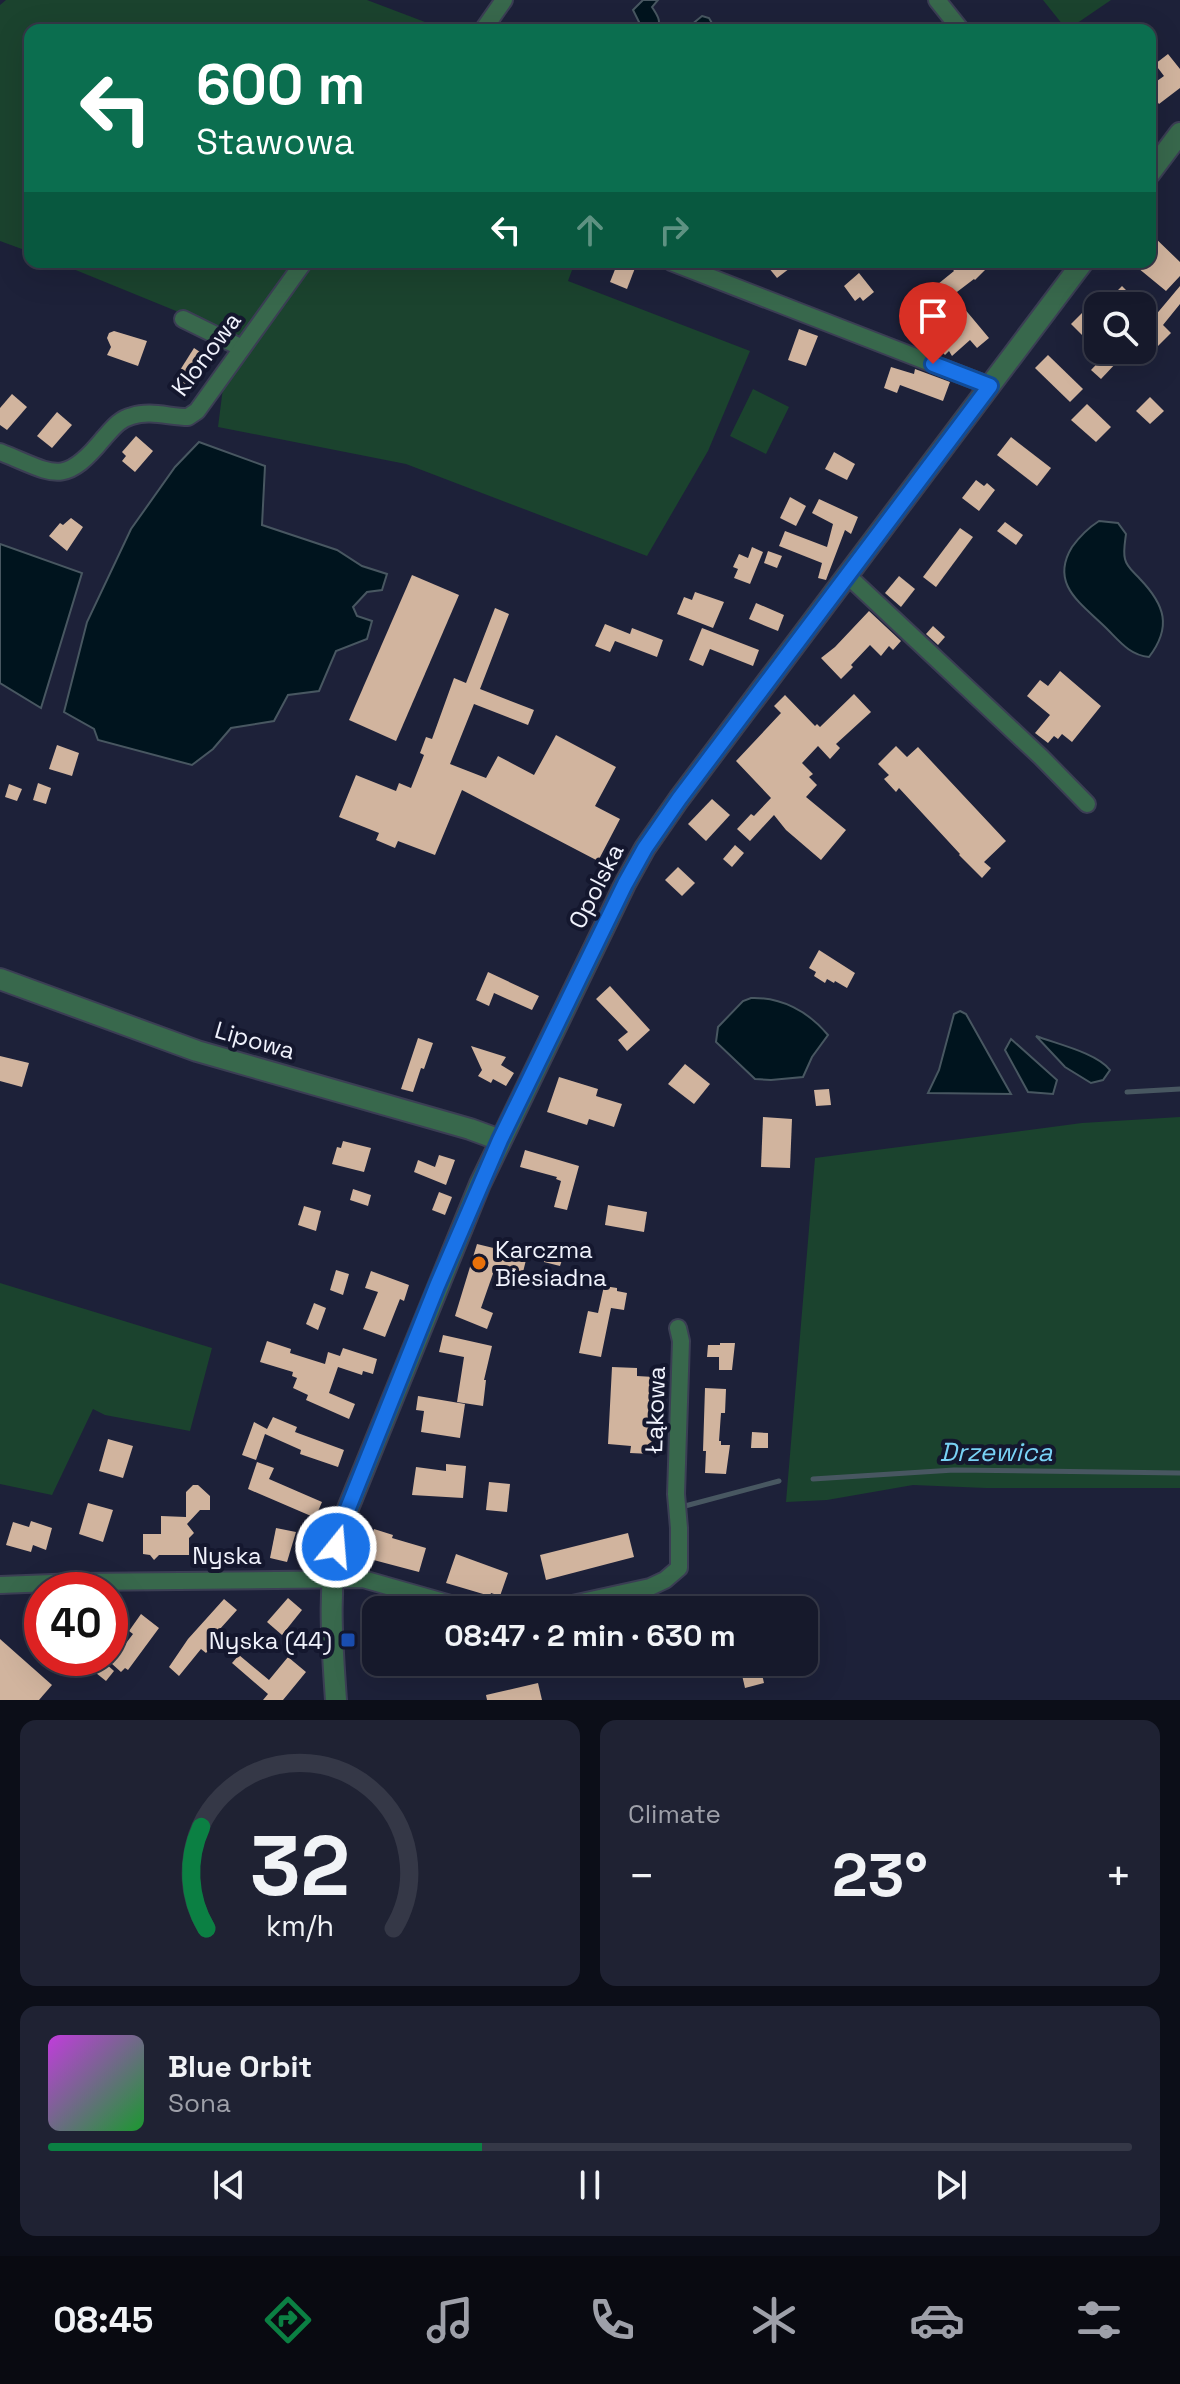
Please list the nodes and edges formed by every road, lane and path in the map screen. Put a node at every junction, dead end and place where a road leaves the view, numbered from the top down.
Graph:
1 (504, 0) edge
2 (937, 0) edge
3 (487, 24) edge
4 (956, 24) edge
5 (1180, 133) edge
6 (1156, 165) edge
7 (300, 268) edge
8 (686, 268) edge
9 (1078, 268) edge
10 (183, 319) dead end
11 (242, 348) junction
12 (990, 386) junction
13 (0, 452) edge
14 (847, 575) junction
15 (1087, 804) dead end
16 (0, 979) edge
17 (500, 1140) junction
18 (678, 1328) dead end
19 (331, 1578) junction
20 (0, 1585) edge
21 (423, 1596) edge
22 (609, 1596) edge
23 (336, 1700) edge

1 - 3 street
2 - 4 street
5 - 6 street
7 - 11 street, Klonowa
8 - 12 street
9 - 12 street, Opolska
10 - 11 street
11 - 13 street, Klonowa
12 - 14 street, Opolska
14 - 15 street
14 - 17 street, Opolska
16 - 17 street, Lipowa
17 - 19 street, Opolska
18 - 22 street, Łąkowa
19 - 20 street, Nyska
19 - 21 street, Nyska
19 - 23 street

